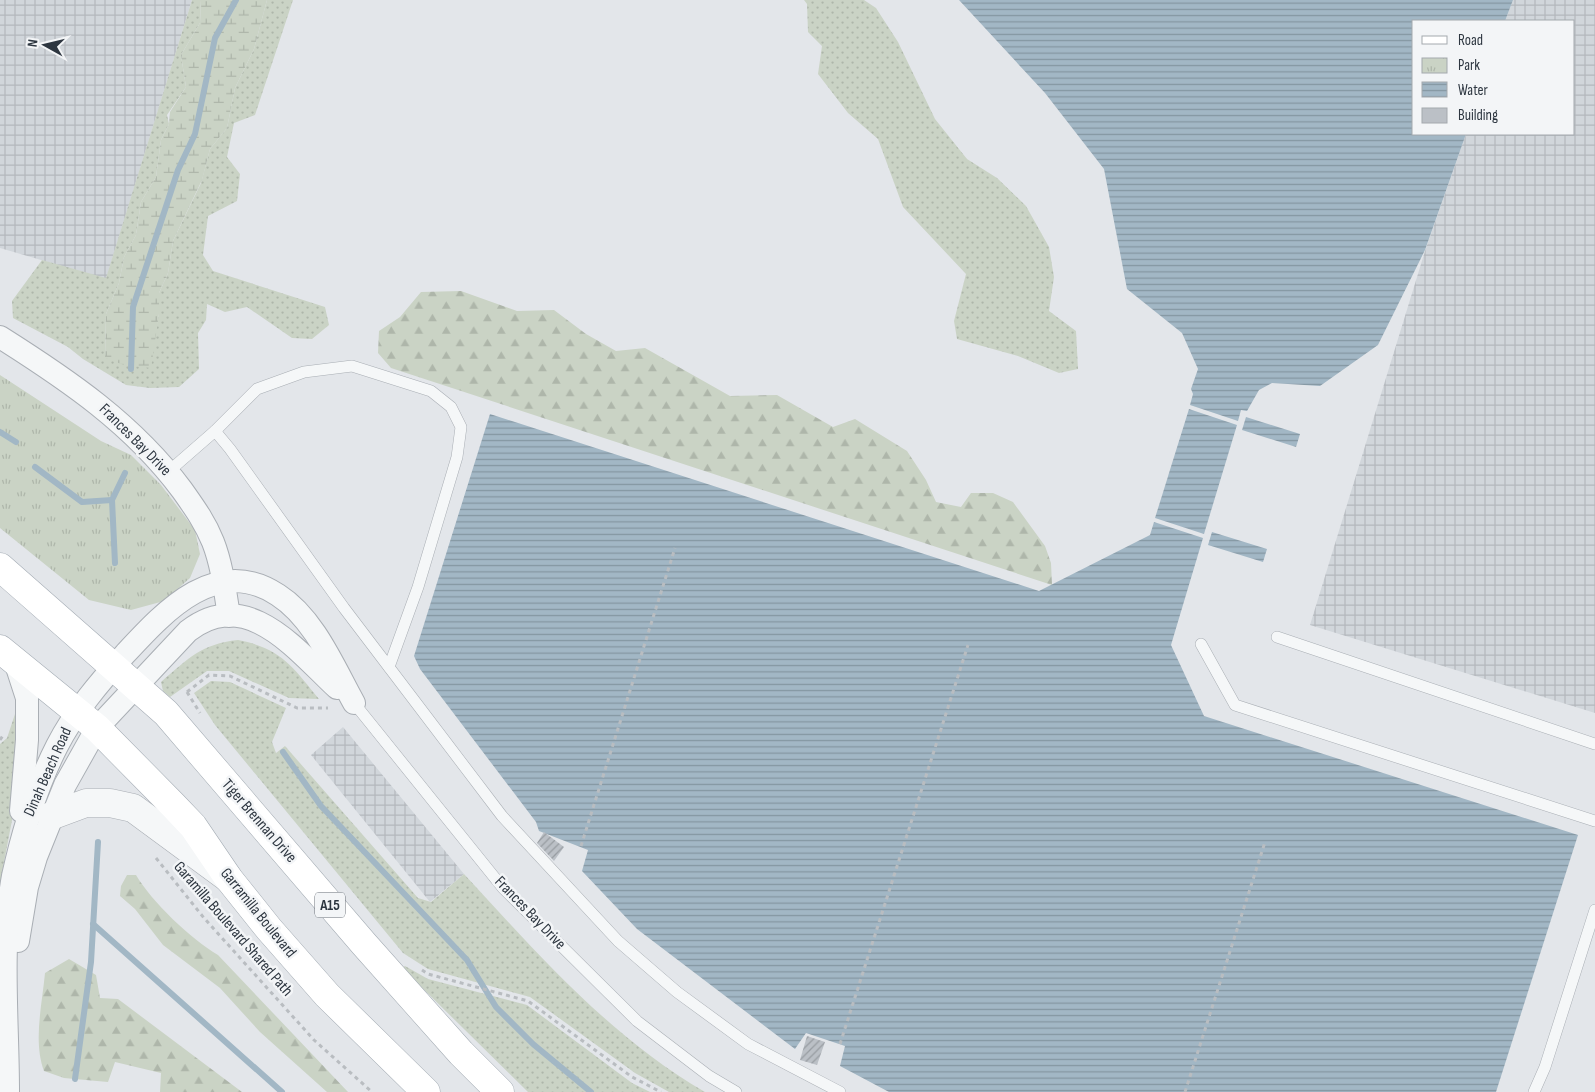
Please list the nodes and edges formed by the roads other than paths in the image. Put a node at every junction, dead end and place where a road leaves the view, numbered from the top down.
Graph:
1 (0, 337) edge
2 (215, 431) junction
3 (168, 472) junction
4 (0, 567) edge
5 (223, 582) junction
6 (229, 616) junction
7 (1277, 638) dead end
8 (1201, 644) dead end
9 (8, 655) edge
10 (114, 667) junction
11 (389, 667) junction
12 (136, 685) junction
13 (354, 703) junction
14 (87, 719) junction
15 (1595, 744) edge
16 (51, 816) junction
17 (1595, 821) edge
18 (14, 874) junction
19 (230, 879) junction
20 (1595, 910) edge
21 (5, 1018) junction
22 (8, 1092) edge
23 (426, 1092) edge
24 (500, 1092) edge
25 (736, 1092) edge
26 (840, 1092) edge
27 (1534, 1092) edge

1 - 3 street, Frances Bay Drive
2 - 3 lane
2 - 11 lane
2 - 11 lane
3 - 5 street, Frances Bay Drive
4 - 10 main road, Tiger Brennan Drive / A15
5 - 6 street, Frances Bay Drive
5 - 10 street, Dinah Beach Road
5 - 13 street, Frances Bay Drive
6 - 12 street, Dinah Beach Road
6 - 13 street, Frances Bay Drive
7 - 15 lane
8 - 17 lane
9 - 14 main road
9 - 18 street
10 - 12 main road, Tiger Brennan Drive / A15
10 - 14 street, Dinah Beach Road
11 - 26 lane
12 - 14 street, Dinah Beach Road
12 - 24 main road, Tiger Brennan Drive / A15
13 - 25 lane, Frances Bay Drive
14 - 16 street
14 - 18 street, Dinah Beach Road
14 - 19 main road, Garramilla Boulevard
16 - 19 street
16 - 21 street
18 - 21 street, Dinah Beach Road
19 - 23 main road, Garramilla Boulevard
20 - 27 lane
21 - 22 street, Dinah Beach Road

